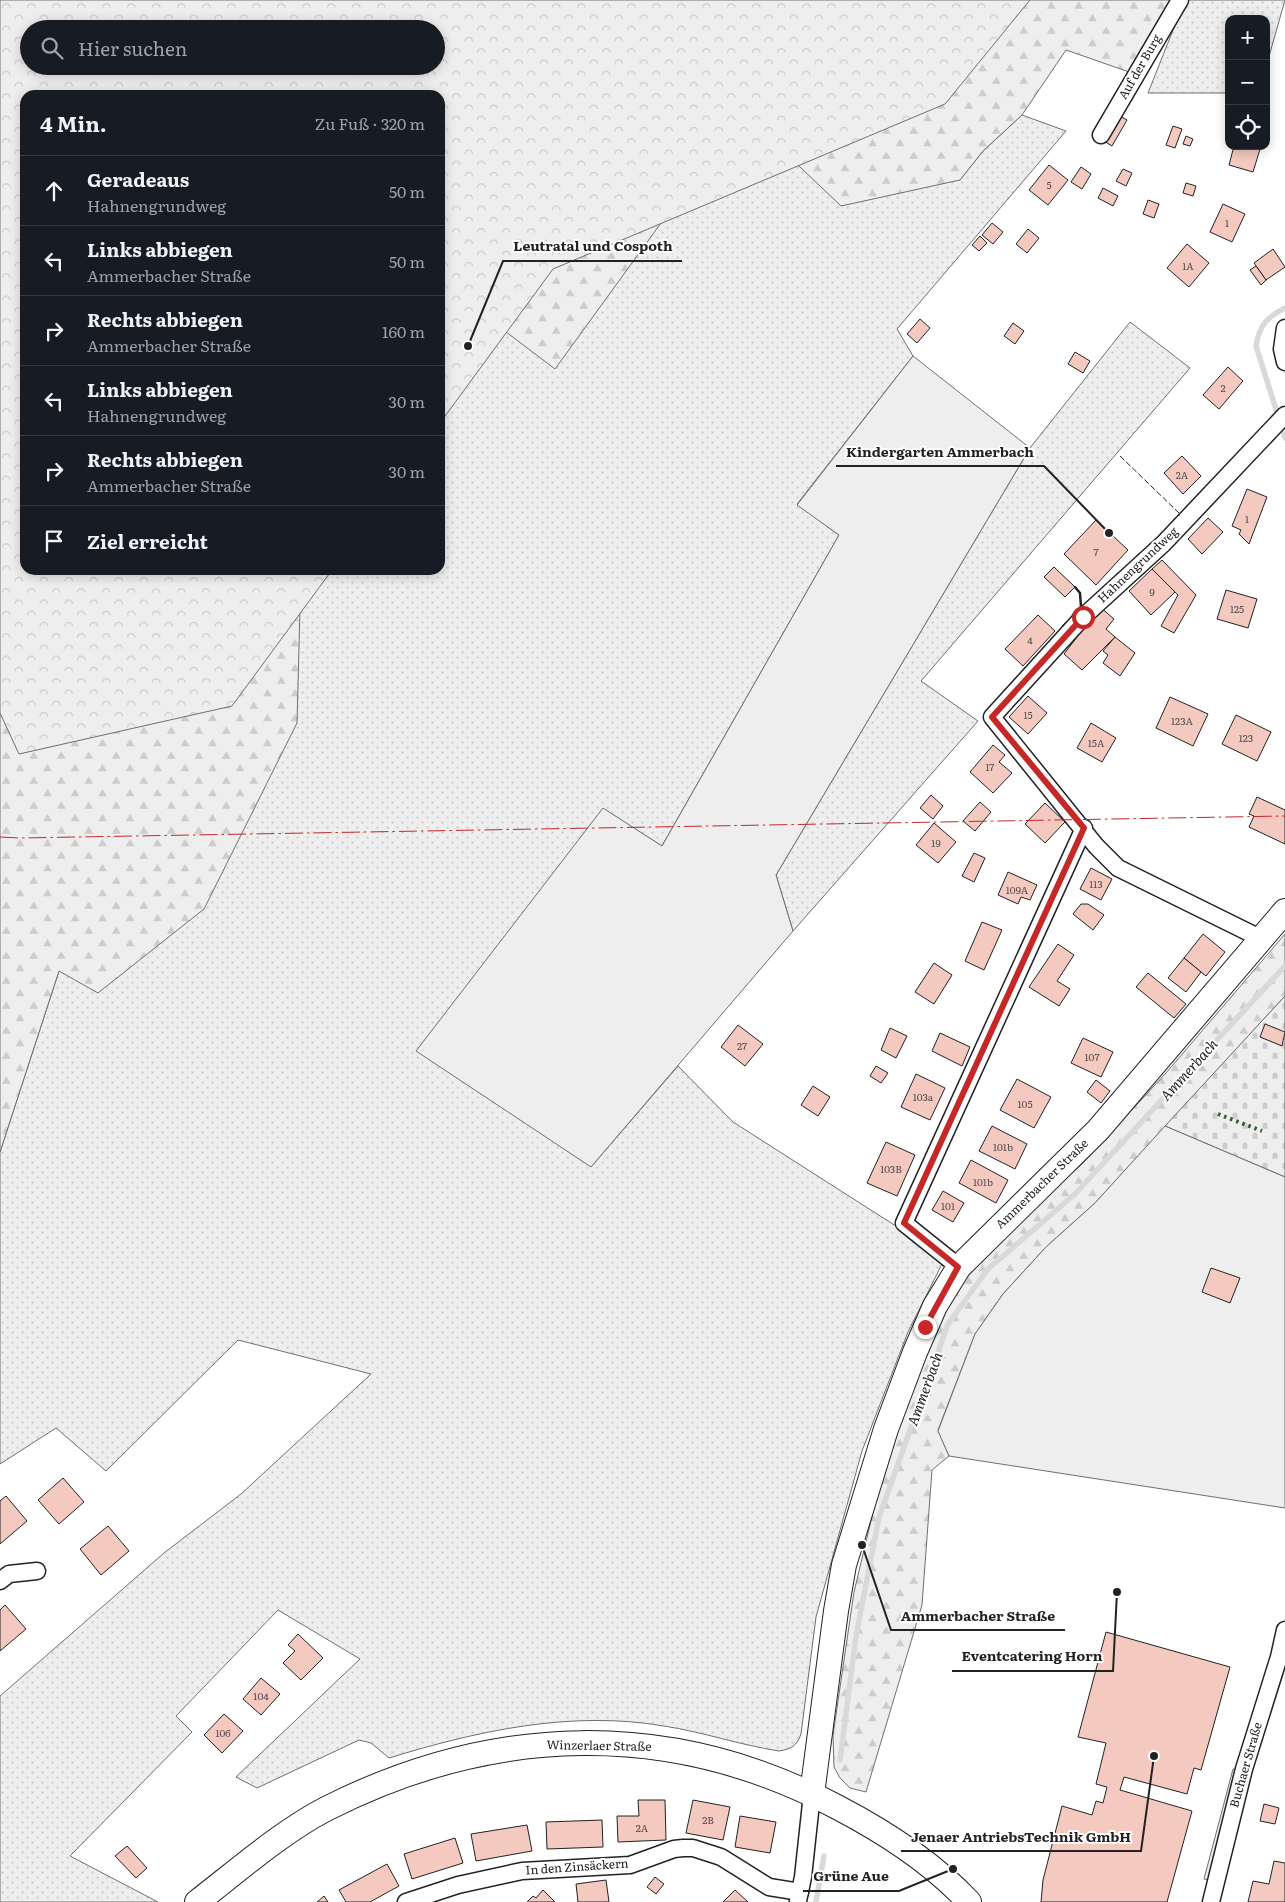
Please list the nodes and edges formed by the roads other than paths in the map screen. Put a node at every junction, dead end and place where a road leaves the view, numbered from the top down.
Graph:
1 (1180, 0) edge
2 (1101, 135) dead end
3 (1285, 328) edge
4 (1285, 362) edge
5 (1285, 415) edge
6 (1084, 828) junction
7 (1285, 911) edge
8 (1262, 939) junction
9 (958, 1267) junction
10 (37, 1571) dead end
11 (0, 1581) edge
12 (1285, 1630) edge
13 (812, 1794) junction
14 (799, 1897) edge
15 (197, 1902) edge
16 (406, 1902) edge
17 (969, 1902) edge
18 (1211, 1902) edge

1 - 2 street, Auf der Burg
3 - 4 street
5 - 6 street, Hahnengrundweg
6 - 8 street
6 - 9 street
7 - 8 main road, Ammerbacher Straße
8 - 9 main road, Ammerbacher Straße
9 - 13 main road, Ammerbacher Straße
10 - 11 street
12 - 18 street, Buchaer Straße
13 - 14 street, Ammerbacher Straße
13 - 15 main road, Winzerlaer Straße
13 - 17 main road, Winzerlaer Straße
14 - 16 street, In den Zinsäckern

